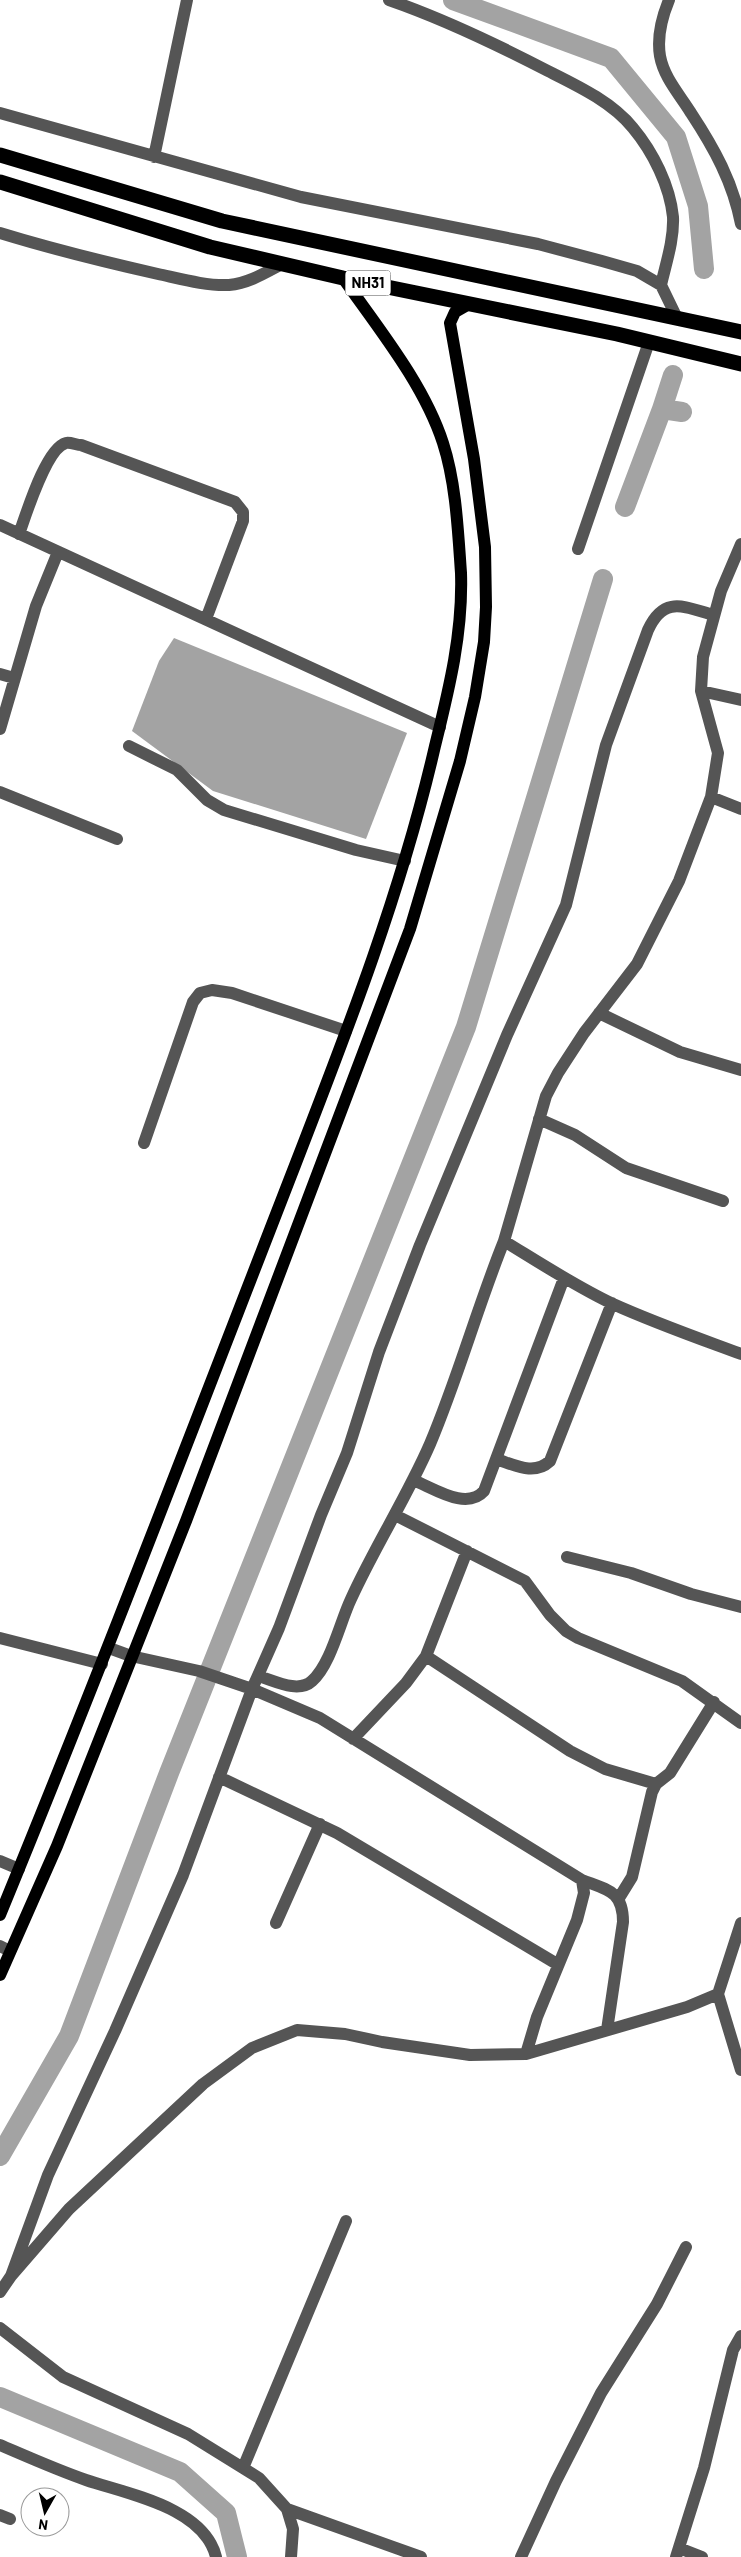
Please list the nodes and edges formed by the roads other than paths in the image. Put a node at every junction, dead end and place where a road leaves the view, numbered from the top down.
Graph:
1 (186, 0) edge
2 (389, 0) edge
3 (669, 0) edge
4 (0, 113) edge
5 (0, 155) edge
6 (154, 157) junction
7 (0, 182) edge
8 (741, 224) edge
9 (0, 233) edge
10 (282, 264) junction
11 (343, 278) junction
12 (661, 285) junction
13 (469, 304) junction
14 (678, 318) junction
15 (741, 332) edge
16 (649, 342) junction
17 (741, 364) edge
18 (0, 525) edge
19 (19, 534) junction
20 (741, 544) edge
21 (578, 549) dead end
22 (58, 552) junction
23 (736, 567) edge
24 (714, 615) junction
25 (206, 619) junction
26 (0, 674) edge
27 (14, 678) junction
28 (701, 690) junction
29 (741, 700) edge
30 (440, 727) junction
31 (0, 729) edge
32 (129, 746) dead end
33 (0, 792) edge
34 (711, 797) junction
35 (741, 810) edge
36 (117, 839) dead end
37 (404, 861) junction
38 (599, 1012) junction
39 (346, 1031) junction
40 (741, 1070) edge
41 (539, 1119) junction
42 (144, 1143) dead end
43 (723, 1201) dead end
44 (504, 1241) junction
45 (564, 1278) junction
46 (612, 1303) junction
47 (741, 1354) edge
48 (496, 1459) junction
49 (413, 1480) junction
50 (395, 1515) junction
51 (467, 1551) junction
52 (567, 1557) dead end
53 (741, 1607) edge
54 (0, 1638) edge
55 (109, 1648) junction
56 (131, 1656) junction
57 (426, 1656) junction
58 (102, 1664) junction
59 (258, 1676) junction
60 (246, 1687) junction
61 (714, 1702) junction
62 (741, 1722) edge
63 (353, 1739) junction
64 (220, 1777) junction
65 (656, 1784) junction
66 (320, 1824) junction
67 (0, 1861) edge
68 (19, 1870) junction
69 (582, 1880) junction
70 (619, 1898) junction
71 (0, 1915) edge
72 (276, 1923) dead end
73 (741, 1923) edge
74 (5, 1949) edge
75 (557, 1964) junction
76 (0, 1975) edge
77 (718, 1994) junction
78 (607, 2030) junction
79 (526, 2054) junction
80 (741, 2070) edge
81 (346, 2221) dead end
82 (686, 2247) dead end
83 (11, 2276) junction
84 (0, 2292) edge
85 (0, 2328) edge
86 (741, 2336) edge
87 (0, 2445) edge
88 (243, 2468) junction
89 (287, 2509) junction
90 (677, 2552) edge
91 (216, 2557) edge
92 (291, 2557) edge
93 (421, 2557) edge
94 (521, 2557) edge
95 (702, 2557) edge

1 - 6 street
2 - 12 street
3 - 8 street
4 - 6 street
5 - 14 highway, NH31
6 - 12 street
7 - 10 highway, NH31
9 - 10 street
10 - 11 highway, NH31
11 - 13 highway, NH31
11 - 30 main road
12 - 14 street
13 - 16 highway, NH31
13 - 56 main road
14 - 15 highway, NH31
16 - 17 highway, NH31
16 - 21 street
18 - 19 street
19 - 22 street
19 - 25 street
20 - 23 street
22 - 25 street
22 - 27 street
23 - 24 street
24 - 28 street
24 - 59 street
25 - 30 street
26 - 27 street
27 - 31 street
28 - 29 street
28 - 34 street
30 - 37 main road
32 - 37 street
33 - 36 street
34 - 35 street
34 - 38 street
37 - 39 main road
38 - 40 street
38 - 41 street
39 - 42 street
39 - 55 main road
41 - 43 street
41 - 44 street
44 - 45 street
44 - 49 street
45 - 46 street
45 - 48 street
46 - 47 street
46 - 48 street
48 - 49 street
49 - 50 street
50 - 51 street
50 - 59 street
51 - 57 street
51 - 61 street
52 - 53 street
54 - 58 street
55 - 56 street
55 - 58 main road
56 - 60 street
56 - 74 main road
57 - 63 street
57 - 65 street
58 - 68 main road
59 - 60 street
60 - 63 street
60 - 64 street
61 - 62 street
61 - 65 street
63 - 69 street
64 - 66 street
64 - 83 street
65 - 70 street
66 - 72 street
66 - 75 street
67 - 68 street
68 - 71 main road
69 - 70 street
69 - 75 street
70 - 78 street
73 - 77 street
74 - 76 main road
75 - 79 street
77 - 78 street
77 - 80 street
78 - 79 street
79 - 83 street
81 - 88 street
82 - 94 street
83 - 84 street
85 - 88 street
86 - 90 street
87 - 91 street
88 - 89 street
89 - 92 street
89 - 93 street
90 - 95 street

